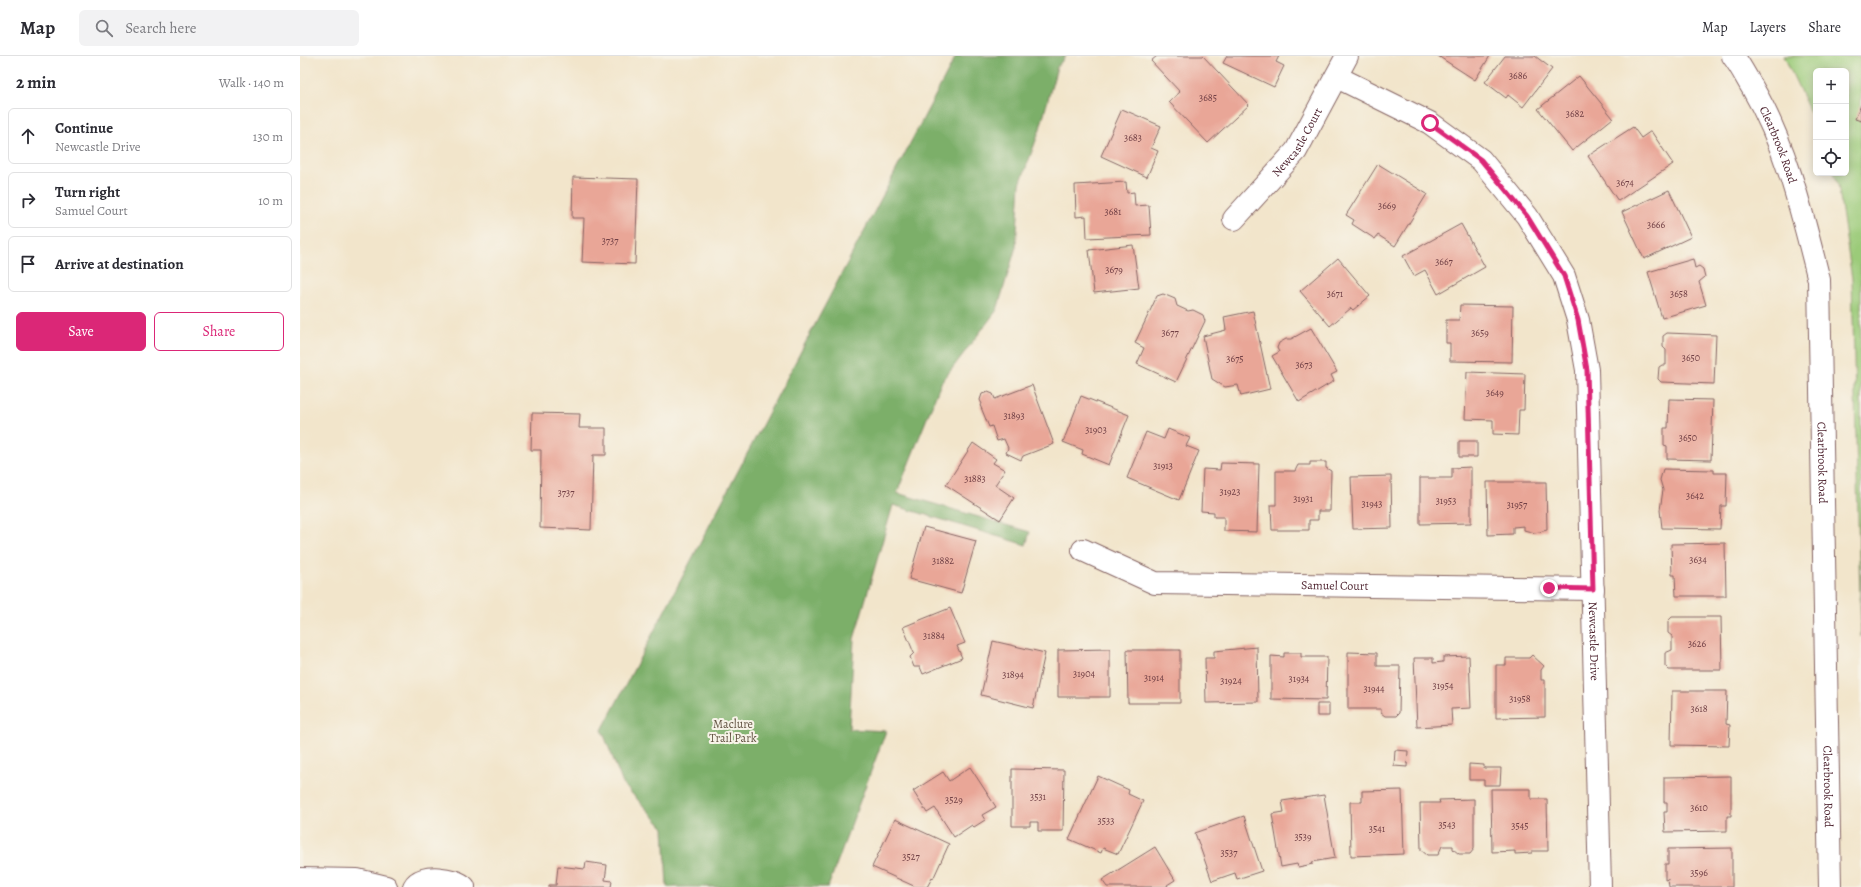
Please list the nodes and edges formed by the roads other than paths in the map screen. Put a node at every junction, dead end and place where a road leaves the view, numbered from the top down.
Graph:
1 (1347, 56) edge
2 (1733, 56) edge
3 (1337, 77) junction
4 (1234, 219) dead end
5 (1083, 550) dead end
6 (1593, 589) junction
7 (300, 879) edge
8 (386, 887) edge
9 (414, 887) edge
10 (464, 887) edge
11 (1600, 887) edge
12 (1830, 887) edge

1 - 3 street, Newcastle Court
2 - 12 street, Clearbrook Road
3 - 4 street, Newcastle Court
3 - 6 street, Newcastle Drive
5 - 6 street, Samuel Court
6 - 11 street, Newcastle Drive
7 - 8 street
9 - 10 street

